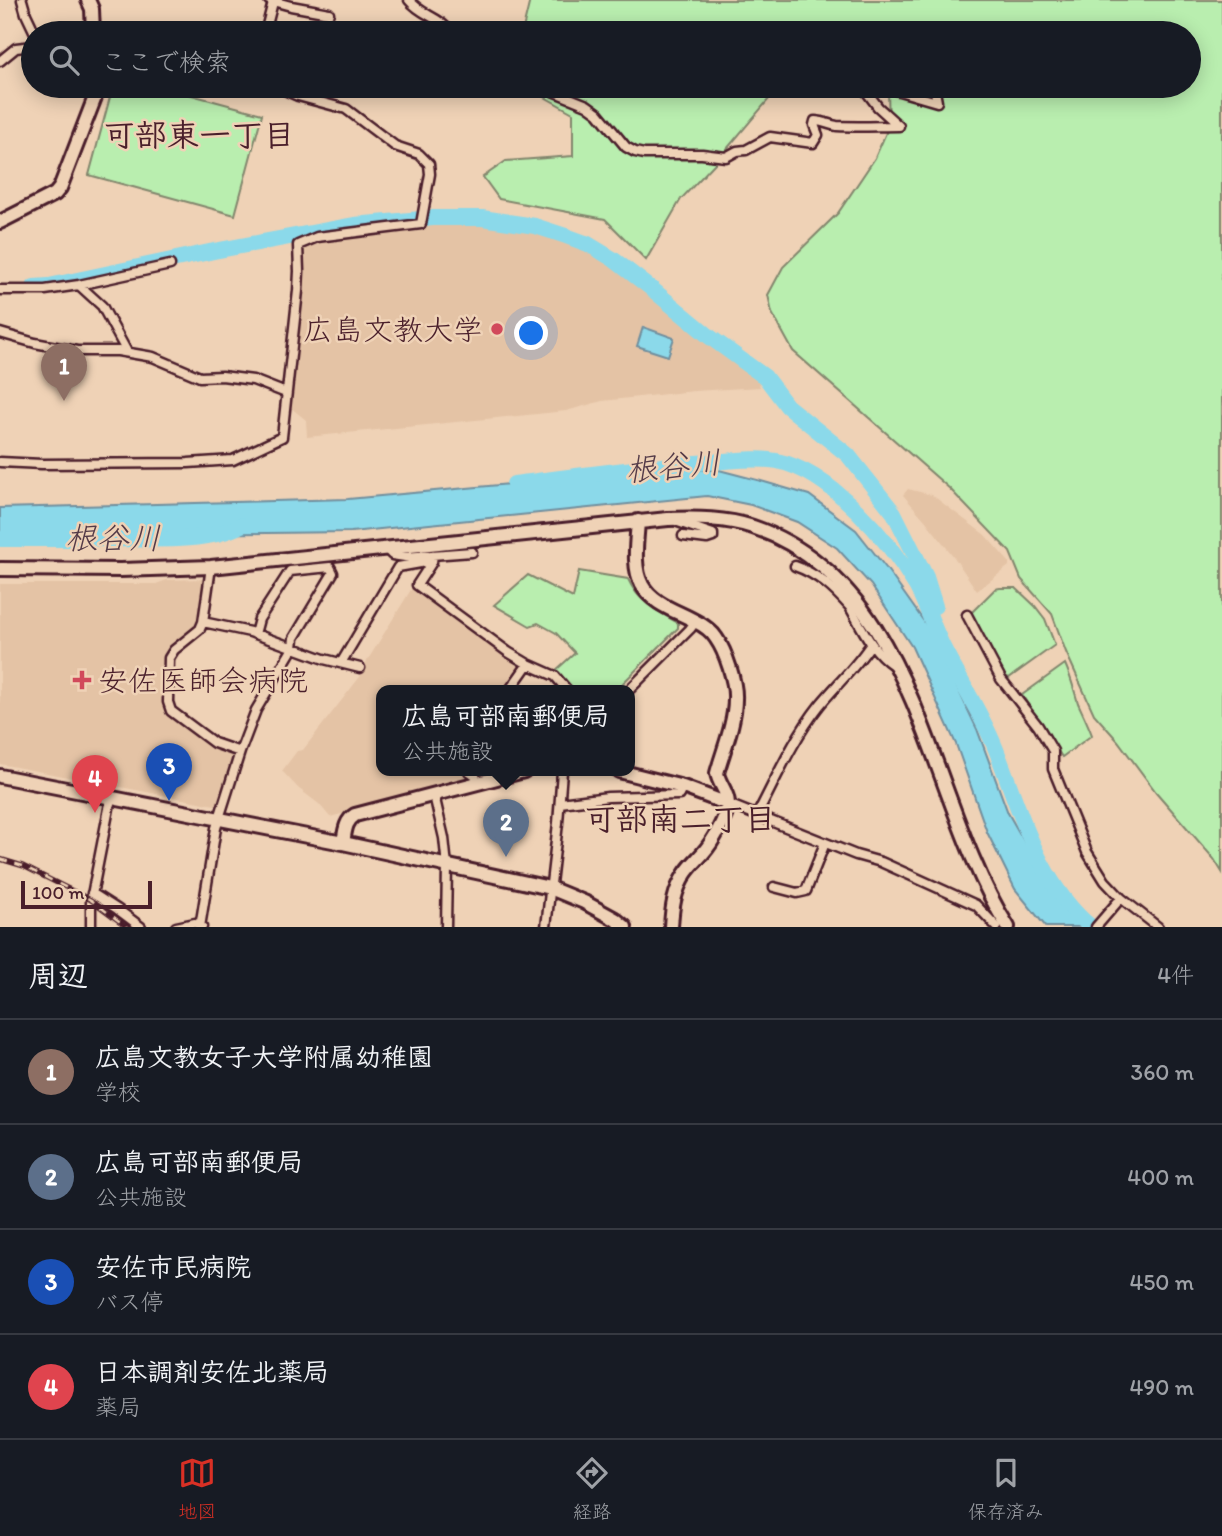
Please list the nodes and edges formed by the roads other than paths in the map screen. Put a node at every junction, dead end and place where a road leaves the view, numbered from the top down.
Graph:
1 (22, 0) edge
2 (88, 0) edge
3 (409, 0) edge
4 (271, 1) edge
5 (329, 13) dead end
6 (29, 21) edge
7 (92, 21) edge
8 (267, 21) edge
9 (440, 21) edge
10 (21, 47) edge
11 (0, 61) edge
12 (95, 98) edge
13 (305, 98) edge
14 (570, 98) edge
15 (871, 98) edge
16 (923, 98) edge
17 (936, 98) edge
18 (0, 222) edge
19 (170, 265) dead end
20 (79, 285) junction
21 (0, 290) edge
22 (0, 333) edge
23 (127, 352) junction
24 (286, 393) junction
25 (0, 462) edge
26 (668, 519) junction
27 (638, 521) junction
28 (683, 536) dead end
29 (386, 549) junction
30 (472, 552) dead end
31 (433, 555) junction
32 (795, 566) dead end
33 (211, 567) junction
34 (0, 569) edge
35 (853, 604) junction
36 (967, 615) dead end
37 (696, 621) junction
38 (203, 622) junction
39 (254, 634) junction
40 (871, 644) junction
41 (293, 648) junction
42 (341, 663) junction
43 (528, 664) junction
44 (895, 666) junction
45 (360, 668) dead end
46 (513, 685) edge
47 (563, 685) edge
48 (634, 685) edge
49 (240, 752) junction
50 (635, 775) edge
51 (0, 776) edge
52 (474, 776) edge
53 (506, 776) edge
54 (562, 776) edge
55 (477, 784) junction
56 (683, 788) junction
57 (434, 795) junction
58 (111, 798) junction
59 (560, 803) junction
60 (728, 804) junction
61 (757, 815) junction
62 (220, 818) junction
63 (343, 843) junction
64 (825, 843) junction
65 (447, 866) junction
66 (774, 887) dead end
67 (550, 888) junction
68 (92, 893) junction
69 (1119, 900) junction
70 (201, 926) edge
71 (91, 927) edge
72 (141, 927) edge
73 (176, 927) edge
74 (446, 927) edge
75 (546, 927) edge
76 (625, 927) edge
77 (671, 927) edge
78 (998, 927) edge
79 (1008, 927) edge
80 (1096, 927) edge
81 (1158, 927) edge

1 - 6 street
2 - 7 street
3 - 9 street
4 - 5 street
4 - 8 street
10 - 11 street
12 - 18 street
13 - 24 street
14 - 15 street
16 - 17 street
19 - 20 street
20 - 21 street
20 - 23 street
22 - 23 street
23 - 24 street
24 - 25 street
26 - 27 street
26 - 28 street
26 - 35 street
27 - 29 street
27 - 37 street
29 - 31 street
29 - 33 street
30 - 31 street
31 - 42 street
31 - 43 street
32 - 35 street
33 - 34 street
33 - 38 street
35 - 40 street
35 - 44 street
36 - 69 street
37 - 48 street
37 - 60 street
38 - 39 street
38 - 49 street
39 - 41 street
39 - 41 street
40 - 44 street
40 - 61 street
41 - 42 street
41 - 49 street
42 - 45 street
43 - 46 street
43 - 47 street
44 - 79 street
49 - 62 street
50 - 56 street
51 - 58 street
52 - 55 street
53 - 55 street
54 - 59 street
55 - 57 street
56 - 59 street
56 - 60 street
57 - 63 street
57 - 65 street
58 - 62 street
58 - 68 street
59 - 67 street
60 - 61 street
60 - 77 street
61 - 64 street
62 - 63 street
62 - 70 street
63 - 65 street
64 - 66 street
64 - 78 street
65 - 67 street
65 - 74 street
67 - 75 street
67 - 76 street
68 - 71 street
68 - 72 street
69 - 80 street
69 - 81 street
70 - 73 street

